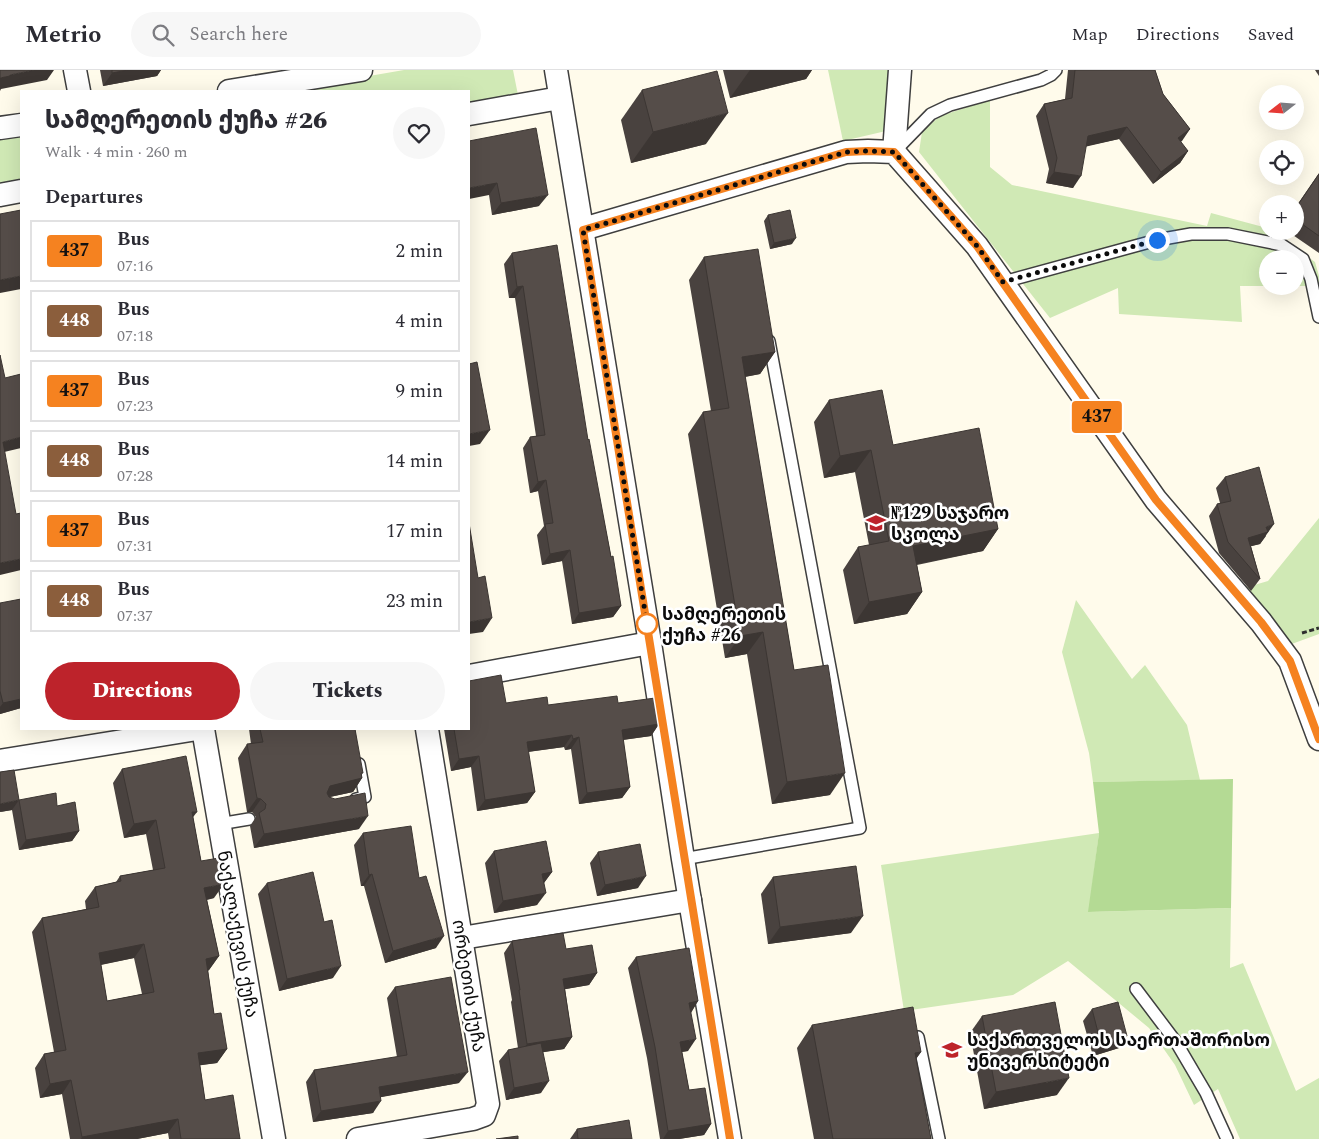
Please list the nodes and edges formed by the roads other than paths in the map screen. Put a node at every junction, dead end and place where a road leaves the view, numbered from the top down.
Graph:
1 (75, 70) edge
2 (361, 70) edge
3 (556, 70) edge
4 (900, 70) edge
5 (1056, 70) edge
6 (316, 79) edge
7 (79, 90) edge
8 (236, 90) edge
9 (560, 98) junction
10 (470, 114) edge
11 (20, 125) edge
12 (0, 128) edge
13 (894, 152) junction
14 (20, 191) edge
15 (0, 195) edge
16 (583, 230) junction
17 (1003, 282) junction
18 (1319, 317) edge
19 (767, 332) edge
20 (650, 642) junction
21 (470, 676) edge
22 (191, 730) edge
23 (203, 730) edge
24 (427, 730) edge
25 (1319, 739) edge
26 (356, 748) edge
27 (0, 760) edge
28 (341, 802) edge
29 (248, 818) dead end
30 (219, 824) junction
31 (683, 859) junction
32 (690, 900) junction
33 (462, 938) junction
34 (1136, 989) dead end
35 (918, 1037) edge
36 (274, 1139) edge
37 (358, 1139) edge
38 (730, 1139) edge
39 (939, 1139) edge
40 (1227, 1139) edge

1 - 7 street
2 - 6 street
3 - 9 street
4 - 13 street
5 - 13 lane
6 - 8 street
9 - 10 street
9 - 16 street
11 - 12 street
13 - 16 street
13 - 17 street
14 - 15 street
16 - 20 street
17 - 18 lane
17 - 25 street
19 - 31 lane
20 - 21 street
20 - 31 street
22 - 27 street
23 - 30 street, ნაქალაქევის ქუჩა
24 - 33 street, ორბეთის ქუჩა
26 - 28 lane
29 - 30 lane
30 - 36 street, ნაქალაქევის ქუჩა
31 - 32 street
32 - 33 street
32 - 38 street
33 - 37 street, ორბეთის ქუჩა
34 - 40 lane
35 - 39 lane

